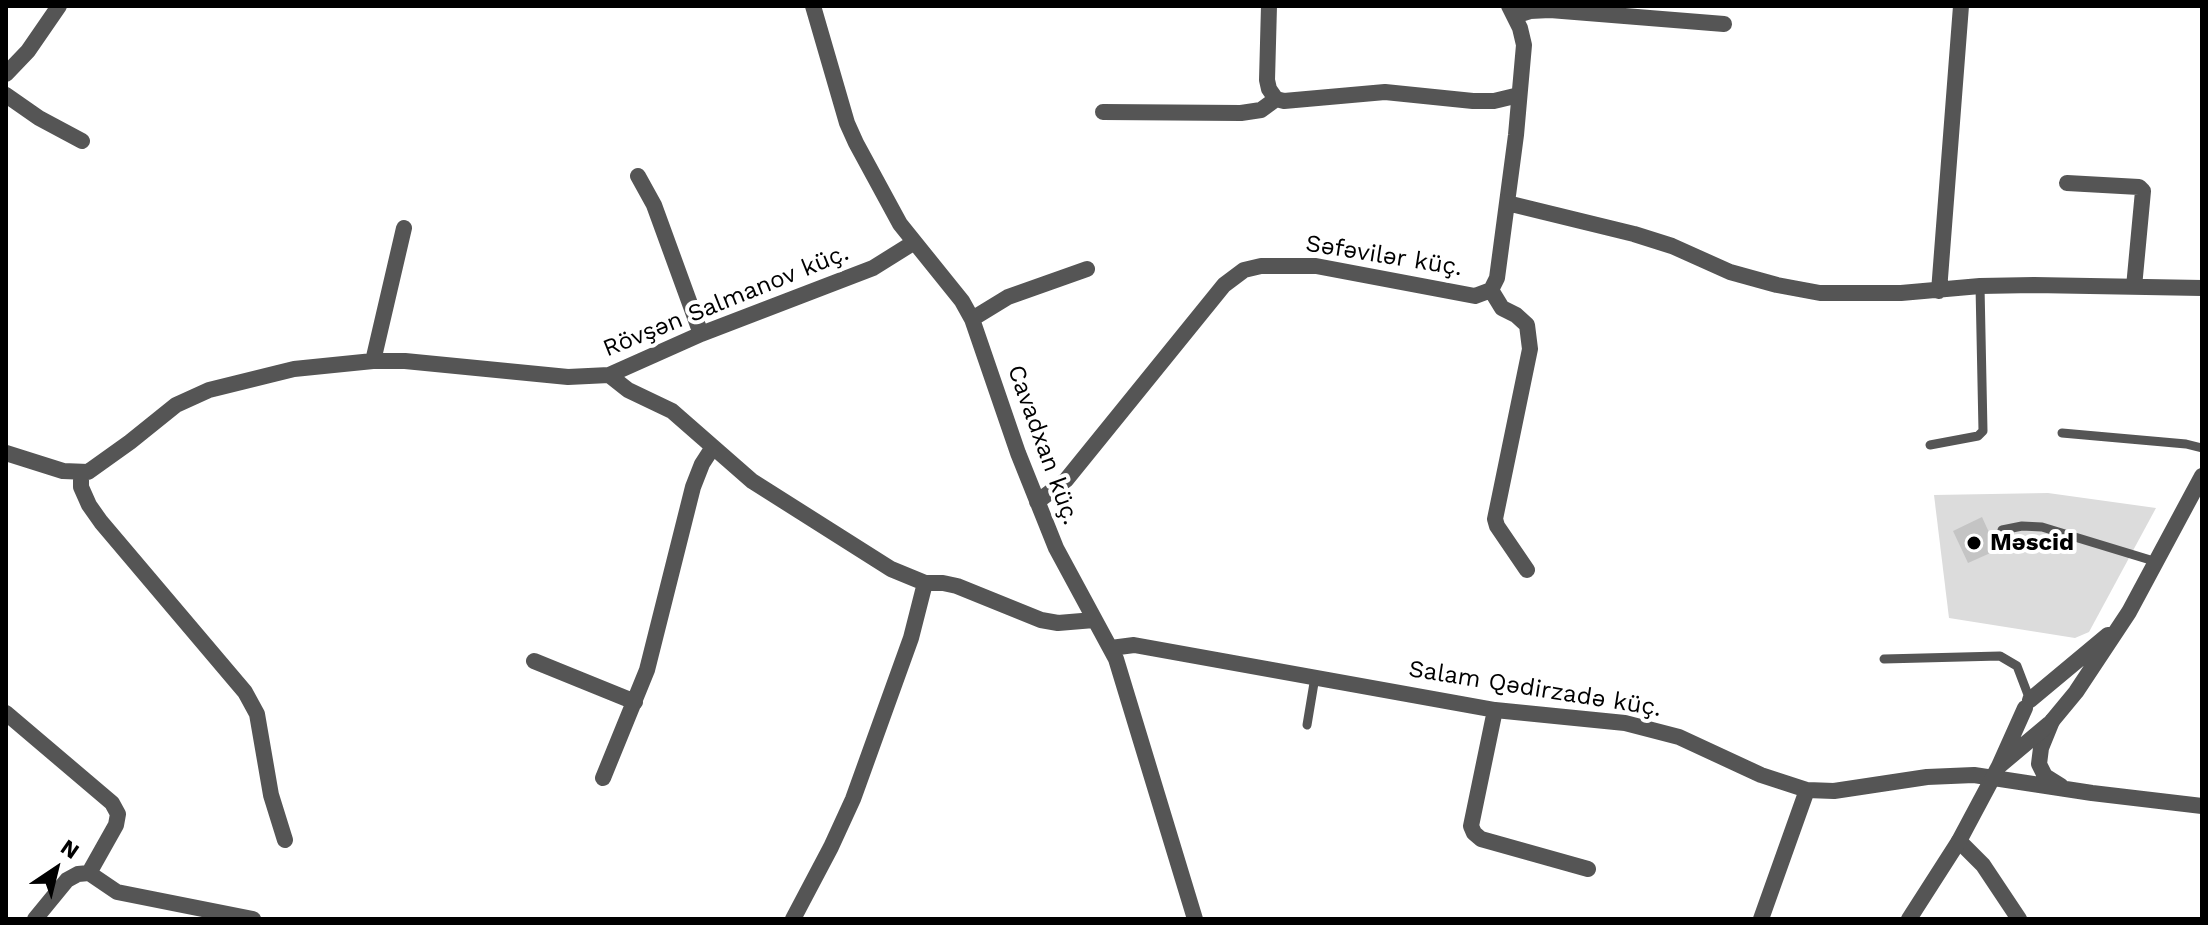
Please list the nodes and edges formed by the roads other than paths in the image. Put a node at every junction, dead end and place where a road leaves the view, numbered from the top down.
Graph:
1 (59, 6) edge
2 (813, 6) edge
3 (1269, 6) edge
4 (1961, 6) edge
5 (1512, 11) edge
6 (1724, 24) dead end
7 (6, 74) edge
8 (6, 95) edge
9 (1519, 95) junction
10 (1276, 99) junction
11 (1103, 112) dead end
12 (82, 141) dead end
13 (638, 176) dead end
14 (2067, 183) dead end
15 (1507, 203) junction
16 (404, 228) dead end
17 (913, 243) junction
18 (1087, 269) dead end
19 (1980, 286) junction
20 (2134, 287) junction
21 (2202, 288) edge
22 (1491, 290) junction
23 (1939, 291) junction
24 (972, 319) junction
25 (701, 334) junction
26 (373, 361) junction
27 (609, 375) junction
28 (2062, 433) dead end
29 (1930, 445) dead end
30 (713, 447) junction
31 (2202, 448) edge
32 (6, 453) edge
33 (81, 472) junction
34 (2202, 476) edge
35 (1037, 502) junction
36 (2002, 530) dead end
37 (2157, 562) junction
38 (1527, 570) dead end
39 (925, 583) junction
40 (1094, 620) junction
41 (2118, 626) junction
42 (1111, 648) junction
43 (1884, 659) dead end
44 (534, 661) dead end
45 (1315, 677) junction
46 (635, 702) junction
47 (2027, 704) junction
48 (1495, 710) junction
49 (6, 713) edge
50 (2050, 722) junction
51 (1307, 725) dead end
52 (1995, 772) junction
53 (603, 778) dead end
54 (1807, 790) junction
55 (2070, 790) junction
56 (2202, 806) edge
57 (285, 840) dead end
58 (1959, 841) junction
59 (1588, 869) dead end
60 (89, 873) junction
61 (35, 919) edge
62 (253, 919) edge
63 (793, 919) edge
64 (1195, 919) edge
65 (1761, 919) edge
66 (1909, 919) edge
67 (2019, 919) edge

1 - 7 street
2 - 17 street, Cavadxan küç.
3 - 10 street
4 - 23 street
5 - 6 street
5 - 9 street, Səfəvilər küç.
8 - 12 street
9 - 10 street
9 - 15 street, Səfəvilər küç.
10 - 11 street
13 - 25 street
14 - 20 street
15 - 22 street, Səfəvilər küç.
15 - 23 street
16 - 26 street
17 - 24 street, Cavadxan küç.
17 - 25 street, Rövşən Salmanov küç.
18 - 24 street
19 - 20 street
19 - 23 street
19 - 29 lane
20 - 21 street
22 - 35 street, Səfəvilər küç.
22 - 38 street
24 - 35 street, Cavadxan küç.
25 - 27 street, Rövşən Salmanov küç.
26 - 27 street, Rövşən Salmanov küç.
26 - 33 street, Rövşən Salmanov küç.
27 - 30 street
28 - 31 lane
30 - 39 street
30 - 46 street
32 - 33 street
33 - 57 street
34 - 37 street
35 - 40 street, Cavadxan küç.
36 - 37 lane
37 - 41 street
39 - 40 street
39 - 63 street
40 - 42 street, Cavadxan küç.
41 - 47 street
41 - 50 street
42 - 45 street, Salam Qədirzadə küç.
42 - 64 street, Cavadxan küç.
43 - 47 lane
44 - 46 street
45 - 48 street, Salam Qədirzadə küç.
45 - 51 lane
46 - 53 street
47 - 50 street
47 - 50 street
47 - 52 street
48 - 54 street, Salam Qədirzadə küç.
48 - 59 street
49 - 60 street
50 - 52 street
50 - 55 street
52 - 54 street, Salam Qədirzadə küç.
52 - 55 street, Salam Qədirzadə küç.
52 - 58 street
54 - 65 street
55 - 56 street, Salam Qədirzadə küç.
58 - 66 street
58 - 67 street
60 - 61 street
60 - 62 street

